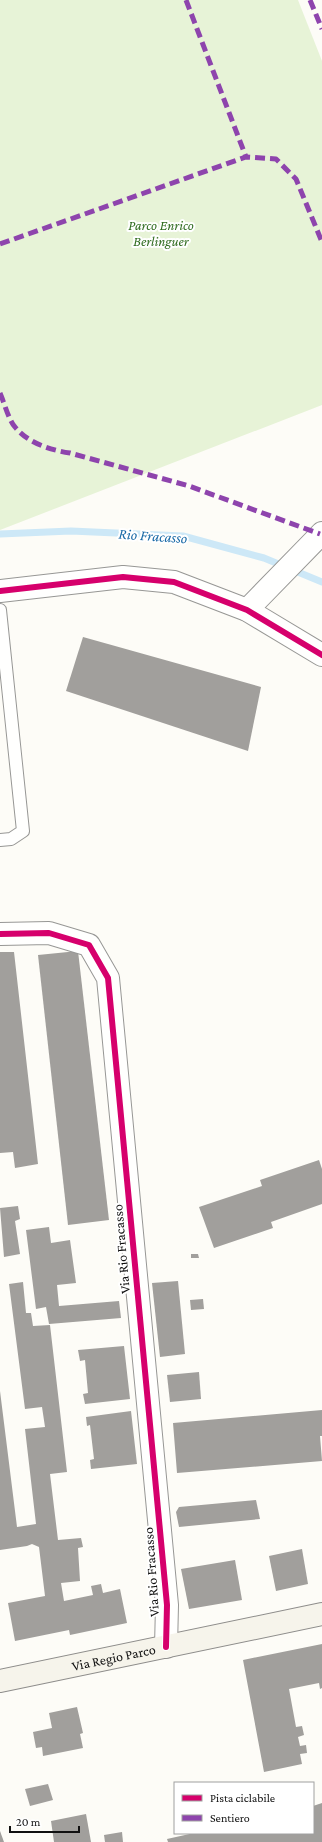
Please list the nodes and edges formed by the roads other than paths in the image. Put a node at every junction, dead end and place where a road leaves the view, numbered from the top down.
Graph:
1 (322, 533) edge
2 (0, 591) edge
3 (0, 610) edge
4 (247, 610) junction
5 (322, 655) edge
6 (0, 840) edge
7 (0, 934) edge
8 (322, 1614) edge
9 (166, 1647) junction
10 (0, 1681) edge

1 - 4 street
2 - 4 street
3 - 6 lane
4 - 5 street
7 - 9 street, Via Rio Fracasso
8 - 9 street, Via Regio Parco
9 - 10 street, Via Regio Parco

